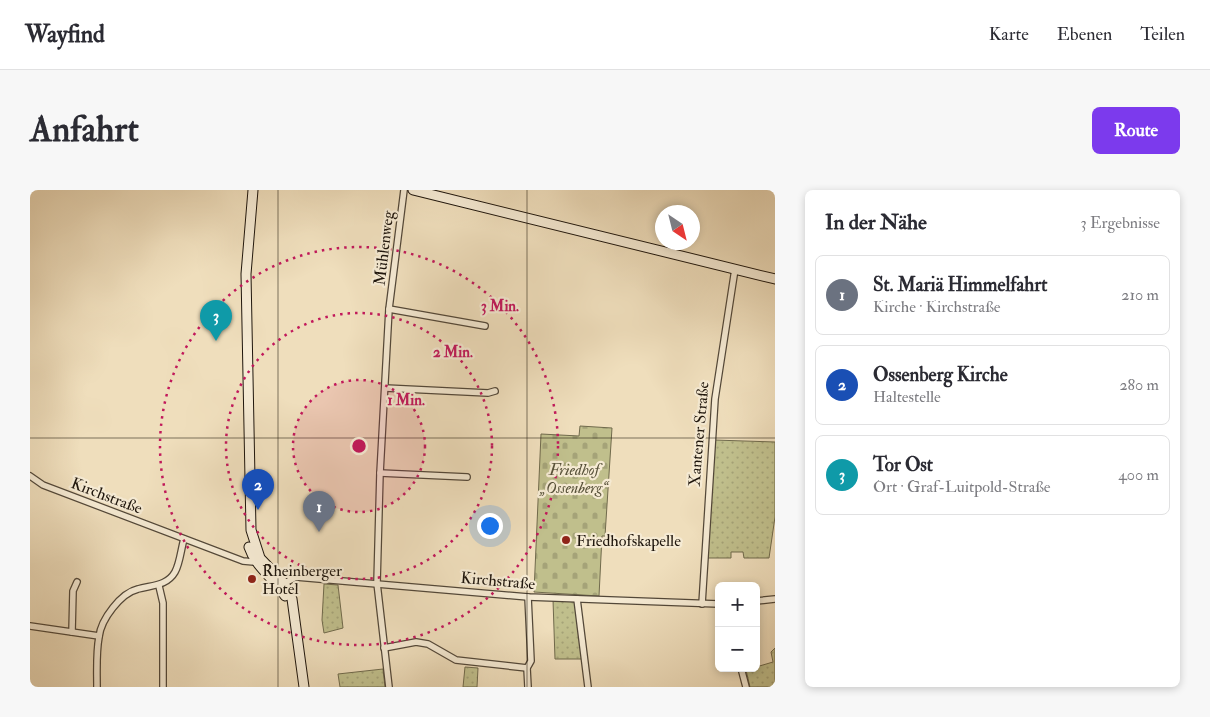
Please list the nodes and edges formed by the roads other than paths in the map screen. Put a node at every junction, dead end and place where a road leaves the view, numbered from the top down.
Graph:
1 (253, 190) edge
2 (404, 190) edge
3 (413, 190) edge
4 (735, 269) junction
5 (775, 279) edge
6 (389, 309) junction
7 (484, 326) dead end
8 (385, 388) junction
9 (495, 391) dead end
10 (380, 473) junction
11 (30, 476) edge
12 (467, 477) dead end
13 (184, 539) junction
14 (257, 560) junction
15 (78, 582) dead end
16 (377, 583) junction
17 (281, 585) junction
18 (159, 586) junction
19 (528, 597) junction
20 (577, 599) junction
21 (775, 599) edge
22 (760, 601) edge
23 (702, 604) junction
24 (715, 604) edge
25 (30, 626) edge
26 (72, 632) junction
27 (99, 636) junction
28 (384, 648) junction
29 (527, 668) junction
30 (742, 672) edge
31 (97, 687) edge
32 (163, 687) edge
33 (304, 687) edge
34 (389, 687) edge
35 (528, 687) edge
36 (588, 687) edge
37 (746, 687) edge

1 - 14 street
2 - 6 street, Mühlenweg
3 - 4 street
4 - 5 street
4 - 23 street, Xantener Straße
6 - 7 street, Mühlenweg
6 - 8 street, Mühlenweg
8 - 9 street
8 - 10 street, Mühlenweg
10 - 12 street
10 - 16 street, Mühlenweg
11 - 13 street, Kirchstraße
13 - 14 street, Kirchstraße
13 - 18 street
14 - 17 street
15 - 26 street
16 - 17 street, Kirchstraße
16 - 19 street, Kirchstraße
16 - 28 street, Mühlenweg
17 - 33 street
18 - 27 street
18 - 32 street
19 - 20 street, Kirchstraße
19 - 29 street
20 - 23 street, Kirchstraße
20 - 36 street
21 - 22 street
23 - 24 street, Kirchstraße
25 - 26 street
26 - 27 street
27 - 31 street
28 - 29 street
28 - 34 street, Mühlenweg
29 - 35 street
30 - 37 street

